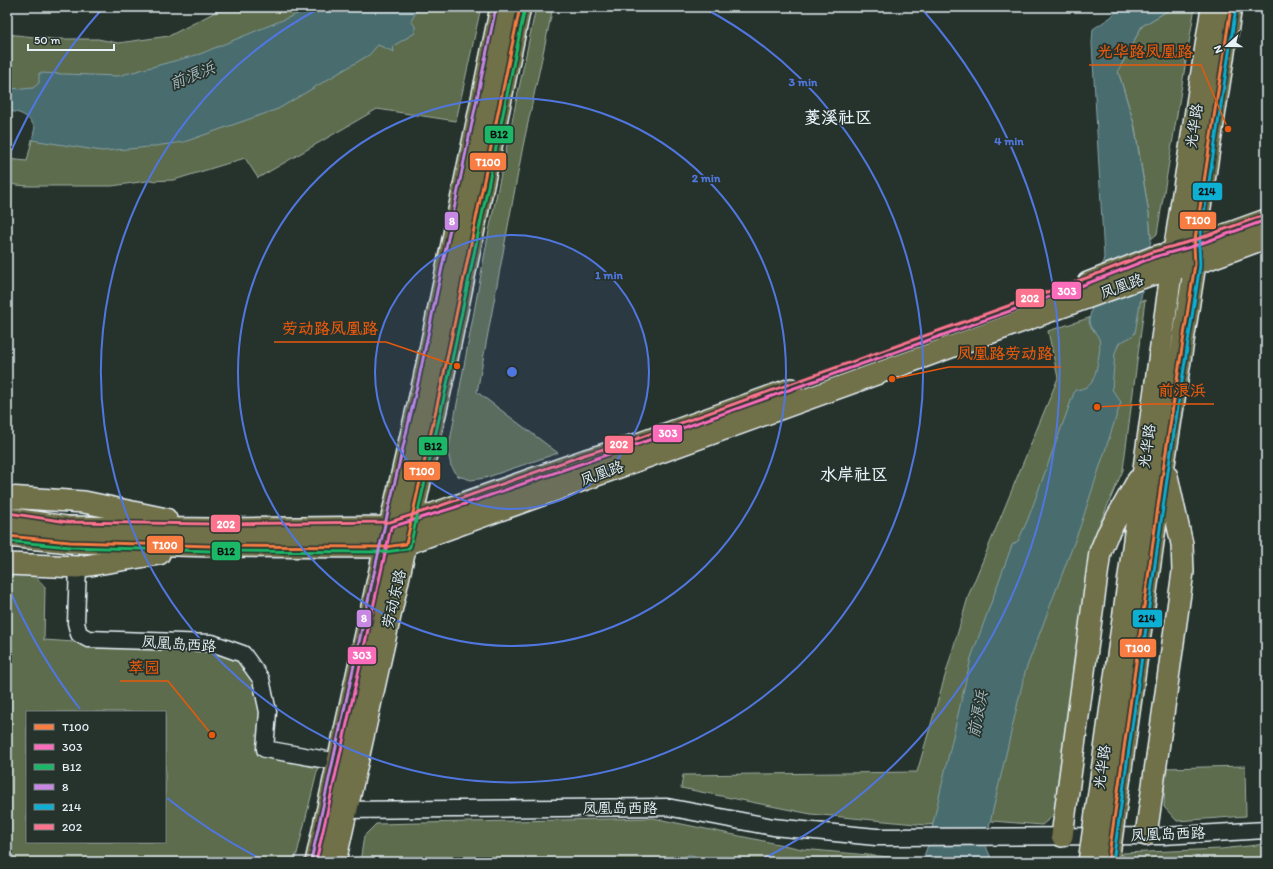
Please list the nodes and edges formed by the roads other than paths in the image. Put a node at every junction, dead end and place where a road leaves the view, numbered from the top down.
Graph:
1 (501, 7) edge
2 (520, 7) edge
3 (1212, 7) edge
4 (1231, 7) edge
5 (1266, 220) edge
6 (1266, 238) edge
7 (1184, 258) junction
8 (1088, 290) junction
9 (1164, 464) junction
10 (1144, 469) junction
11 (7, 497) edge
12 (7, 518) edge
13 (411, 521) junction
14 (7, 536) edge
15 (212, 537) junction
16 (388, 537) junction
17 (406, 544) junction
18 (7, 564) edge
19 (78, 567) junction
20 (338, 762) junction
21 (1110, 777) junction
22 (337, 810) junction
23 (1266, 830) edge
24 (1146, 835) junction
25 (1062, 836) junction
26 (316, 862) edge
27 (335, 862) edge
28 (1089, 862) edge
29 (1108, 862) edge

1 - 16 main road, 劳动东路
2 - 13 main road, 劳动东路
3 - 7 main road, 光华路
4 - 7 main road, 光华路
5 - 7 main road, 凤凰路
6 - 7 main road, 凤凰路
7 - 8 main road, 凤凰路
7 - 9 main road, 光华路
7 - 10 main road, 光华路
8 - 13 main road, 凤凰路
8 - 17 main road, 凤凰路
9 - 21 main road, 光华路
9 - 24 main road
10 - 21 main road, 光华路
10 - 25 main road
11 - 15 main road
12 - 15 main road, 凤凰路
13 - 16 main road, 凤凰路
13 - 17 main road, 劳动东路
14 - 15 main road, 凤凰路
15 - 16 main road, 凤凰路
15 - 19 main road
16 - 17 main road, 凤凰路
16 - 20 main road, 劳动东路
17 - 22 main road, 劳动东路
18 - 19 main road
19 - 20 street, 凤凰岛西路
20 - 22 main road, 劳动东路
21 - 28 main road, 光华路, bridge
21 - 29 main road, 光华路, bridge
22 - 25 street, 凤凰岛西路
22 - 26 main road, 劳动东路
22 - 27 main road, 劳动东路
23 - 24 street, 凤凰岛西路
24 - 25 street, 凤凰岛西路

